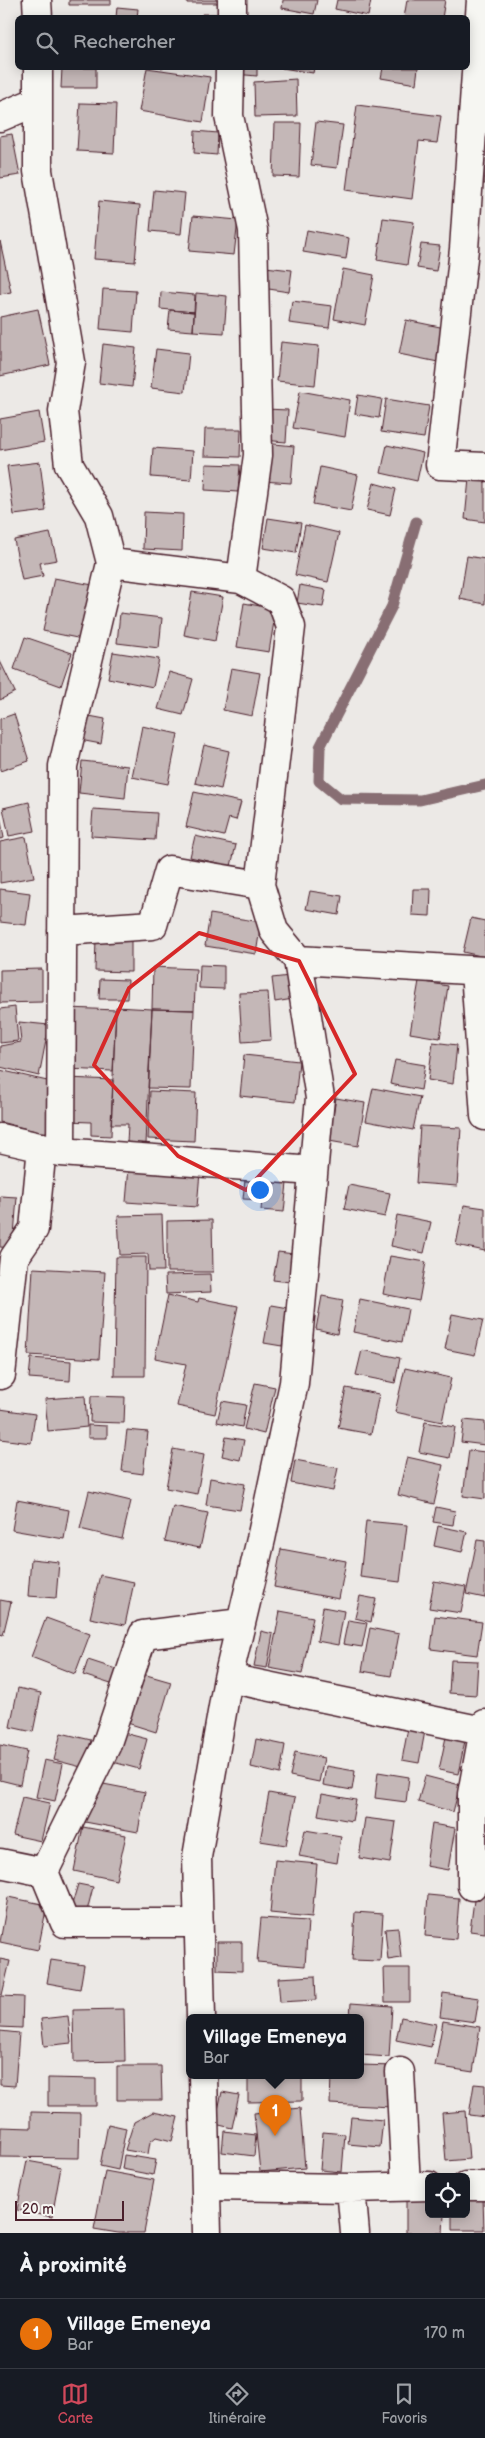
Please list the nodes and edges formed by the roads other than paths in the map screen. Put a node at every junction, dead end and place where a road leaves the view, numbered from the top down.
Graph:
1 (38, 0) edge
2 (232, 0) edge
3 (481, 0) edge
4 (38, 15) edge
5 (232, 15) edge
6 (38, 70) edge
7 (230, 70) edge
8 (38, 101) junction
9 (0, 117) edge
10 (474, 247) edge
11 (485, 466) edge
12 (111, 563) junction
13 (241, 579) junction
14 (260, 885) junction
15 (62, 930) junction
16 (298, 960) junction
17 (480, 971) edge
18 (485, 1116) edge
19 (0, 1138) edge
20 (51, 1150) junction
21 (312, 1171) junction
22 (1, 1375) edge
23 (241, 1623) junction
24 (228, 1678) junction
25 (484, 1728) edge
26 (479, 1795) edge
27 (0, 1863) edge
28 (44, 1872) junction
29 (472, 1886) dead end
30 (199, 1923) junction
31 (201, 2014) edge
32 (400, 2072) dead end
33 (203, 2079) edge
34 (206, 2186) junction
35 (417, 2186) edge
36 (470, 2186) edge
37 (485, 2186) edge
38 (351, 2188) junction
39 (207, 2233) edge
40 (355, 2233) edge

1 - 4 street
2 - 5 street
3 - 10 street
6 - 8 street
7 - 13 street
8 - 9 street
8 - 12 street
10 - 11 street
12 - 13 street
12 - 15 street
13 - 14 street
14 - 15 street
14 - 16 street
15 - 20 street
16 - 17 street
16 - 21 street
17 - 18 street
19 - 20 street
20 - 21 street
20 - 22 street
21 - 23 street
23 - 24 street
23 - 28 street
24 - 25 street
24 - 30 street
25 - 26 street
26 - 29 street
27 - 28 street
28 - 30 street
30 - 31 street
32 - 35 street
33 - 34 street
34 - 38 street
34 - 39 street
35 - 38 street
36 - 37 street
38 - 40 street

